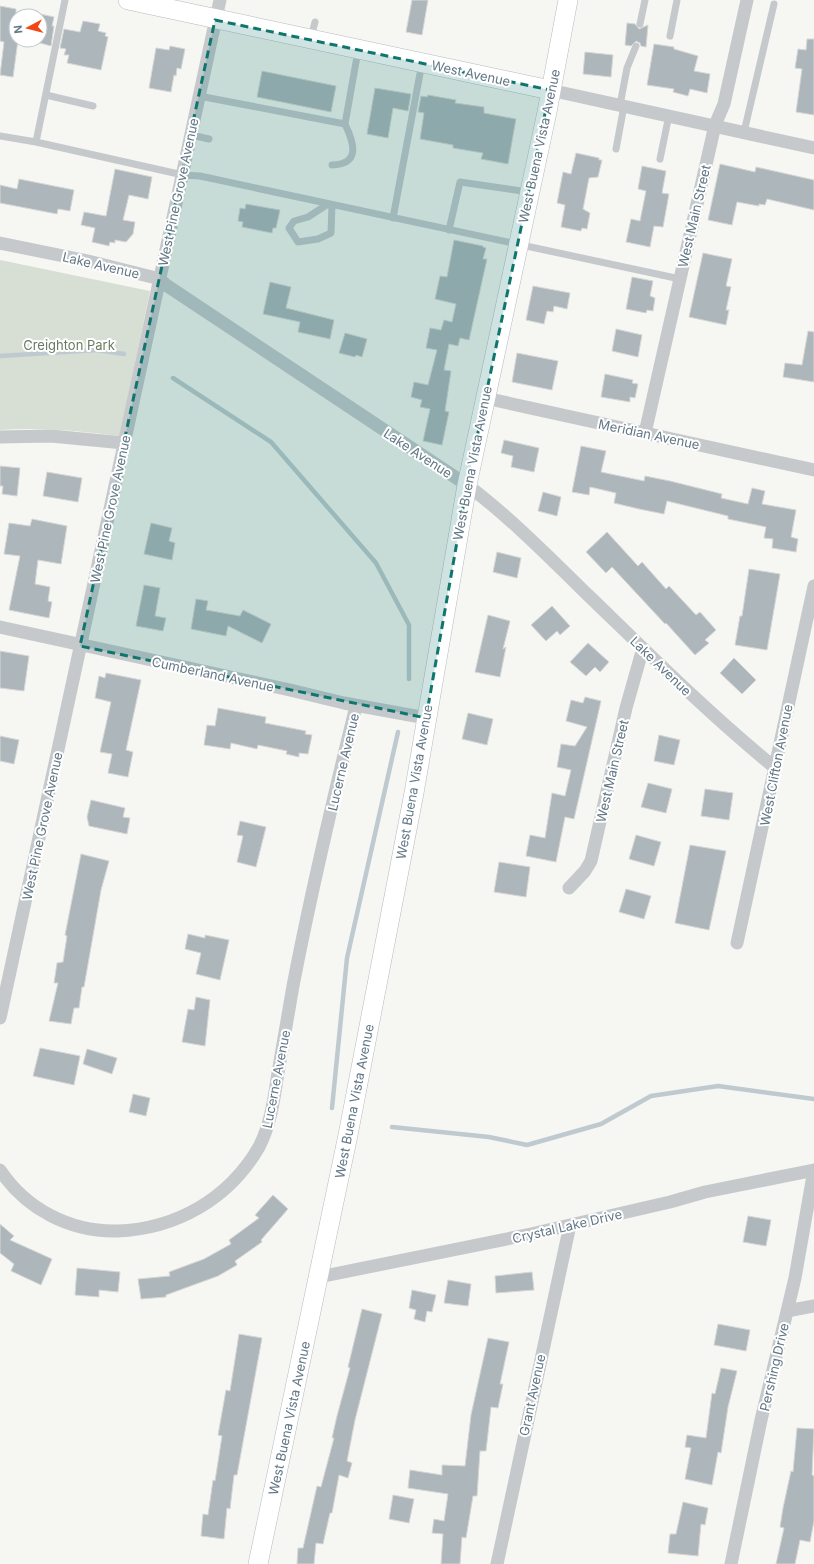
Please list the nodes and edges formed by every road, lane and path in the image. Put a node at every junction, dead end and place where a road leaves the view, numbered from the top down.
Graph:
1 (65, 0) edge
2 (220, 0) edge
3 (568, 0) edge
4 (645, 0) edge
5 (677, 0) edge
6 (747, 0) edge
7 (137, 1) edge
8 (774, 4) dead end
9 (215, 20) junction
10 (640, 24) dead end
11 (670, 36) dead end
12 (636, 46) dead end
13 (358, 50) junction
14 (422, 63) junction
15 (550, 90) junction
16 (46, 95) junction
17 (199, 96) junction
18 (622, 105) junction
19 (93, 106) dead end
20 (669, 115) junction
21 (345, 124) junction
22 (715, 125) junction
23 (744, 132) junction
24 (190, 135) junction
25 (0, 136) edge
26 (209, 139) dead end
27 (36, 142) junction
28 (616, 148) dead end
29 (814, 148) edge
30 (660, 159) dead end
31 (332, 165) dead end
32 (182, 175) junction
33 (530, 192) junction
34 (330, 204) junction
35 (393, 218) junction
36 (450, 230) junction
37 (0, 243) edge
38 (519, 243) junction
39 (160, 279) junction
40 (680, 279) junction
41 (485, 398) junction
42 (645, 434) junction
43 (0, 437) edge
44 (124, 443) junction
45 (814, 470) edge
46 (467, 485) junction
47 (814, 586) edge
48 (0, 628) edge
49 (80, 646) junction
50 (643, 648) junction
51 (356, 706) junction
52 (426, 718) junction
53 (774, 767) junction
54 (569, 888) dead end
55 (737, 943) dead end
56 (4, 983) edge
57 (0, 1018) edge
58 (0, 1170) edge
59 (814, 1170) edge
60 (570, 1225) junction
61 (319, 1277) junction
62 (814, 1306) edge
63 (787, 1311) junction
64 (258, 1564) edge
65 (496, 1564) edge
66 (731, 1564) edge

1 - 16 lane
2 - 9 street, West Pine Grove Avenue
3 - 15 street, West Buena Vista Avenue
4 - 10 lane
5 - 11 lane
6 - 22 street, West Main Street
7 - 9 street, West Avenue
8 - 23 lane
9 - 13 street, West Avenue
9 - 17 street, West Pine Grove Avenue
12 - 18 lane
13 - 14 street, West Avenue
13 - 21 lane
14 - 15 street, West Avenue
14 - 35 lane
15 - 18 street, West Avenue
15 - 33 street, West Buena Vista Avenue
16 - 19 lane
16 - 27 lane
17 - 21 lane
17 - 24 street, West Pine Grove Avenue
18 - 20 street, West Avenue
18 - 28 lane
20 - 22 street, West Avenue
20 - 30 lane
21 - 31 lane
22 - 23 street, West Avenue
22 - 40 street, West Main Street
23 - 29 street, West Avenue
24 - 26 lane
24 - 32 street, West Pine Grove Avenue
25 - 27 lane
27 - 32 lane
32 - 34 lane
32 - 39 street, West Pine Grove Avenue
33 - 36 lane
33 - 38 street, West Buena Vista Avenue
34 - 34 lane
34 - 35 lane
35 - 36 lane
36 - 38 lane
37 - 39 street, Lake Avenue
38 - 40 lane
38 - 41 street, West Buena Vista Avenue
39 - 44 street, West Pine Grove Avenue
39 - 46 street, Lake Avenue
40 - 42 street, West Main Street
41 - 42 street, Meridian Avenue
41 - 46 street, West Buena Vista Avenue
42 - 45 street, Meridian Avenue
43 - 44 street
44 - 49 street, West Pine Grove Avenue
46 - 50 street, Lake Avenue
46 - 52 street, West Buena Vista Avenue
47 - 53 street, West Clifton Avenue
48 - 49 street, Cumberland Avenue
49 - 51 street, Cumberland Avenue
49 - 56 street, West Pine Grove Avenue
50 - 53 street, Lake Avenue
50 - 54 street, West Main Street
51 - 52 street, Cumberland Avenue
51 - 58 street, Lucerne Avenue
52 - 61 street, West Buena Vista Avenue
53 - 55 street, West Clifton Avenue
56 - 57 street, West Pine Grove Avenue
59 - 60 street, Crystal Lake Drive
59 - 63 street, Pershing Drive
60 - 61 street, Crystal Lake Drive
60 - 65 street, Grant Avenue
61 - 64 street, West Buena Vista Avenue
62 - 63 street
63 - 66 street, Pershing Drive

